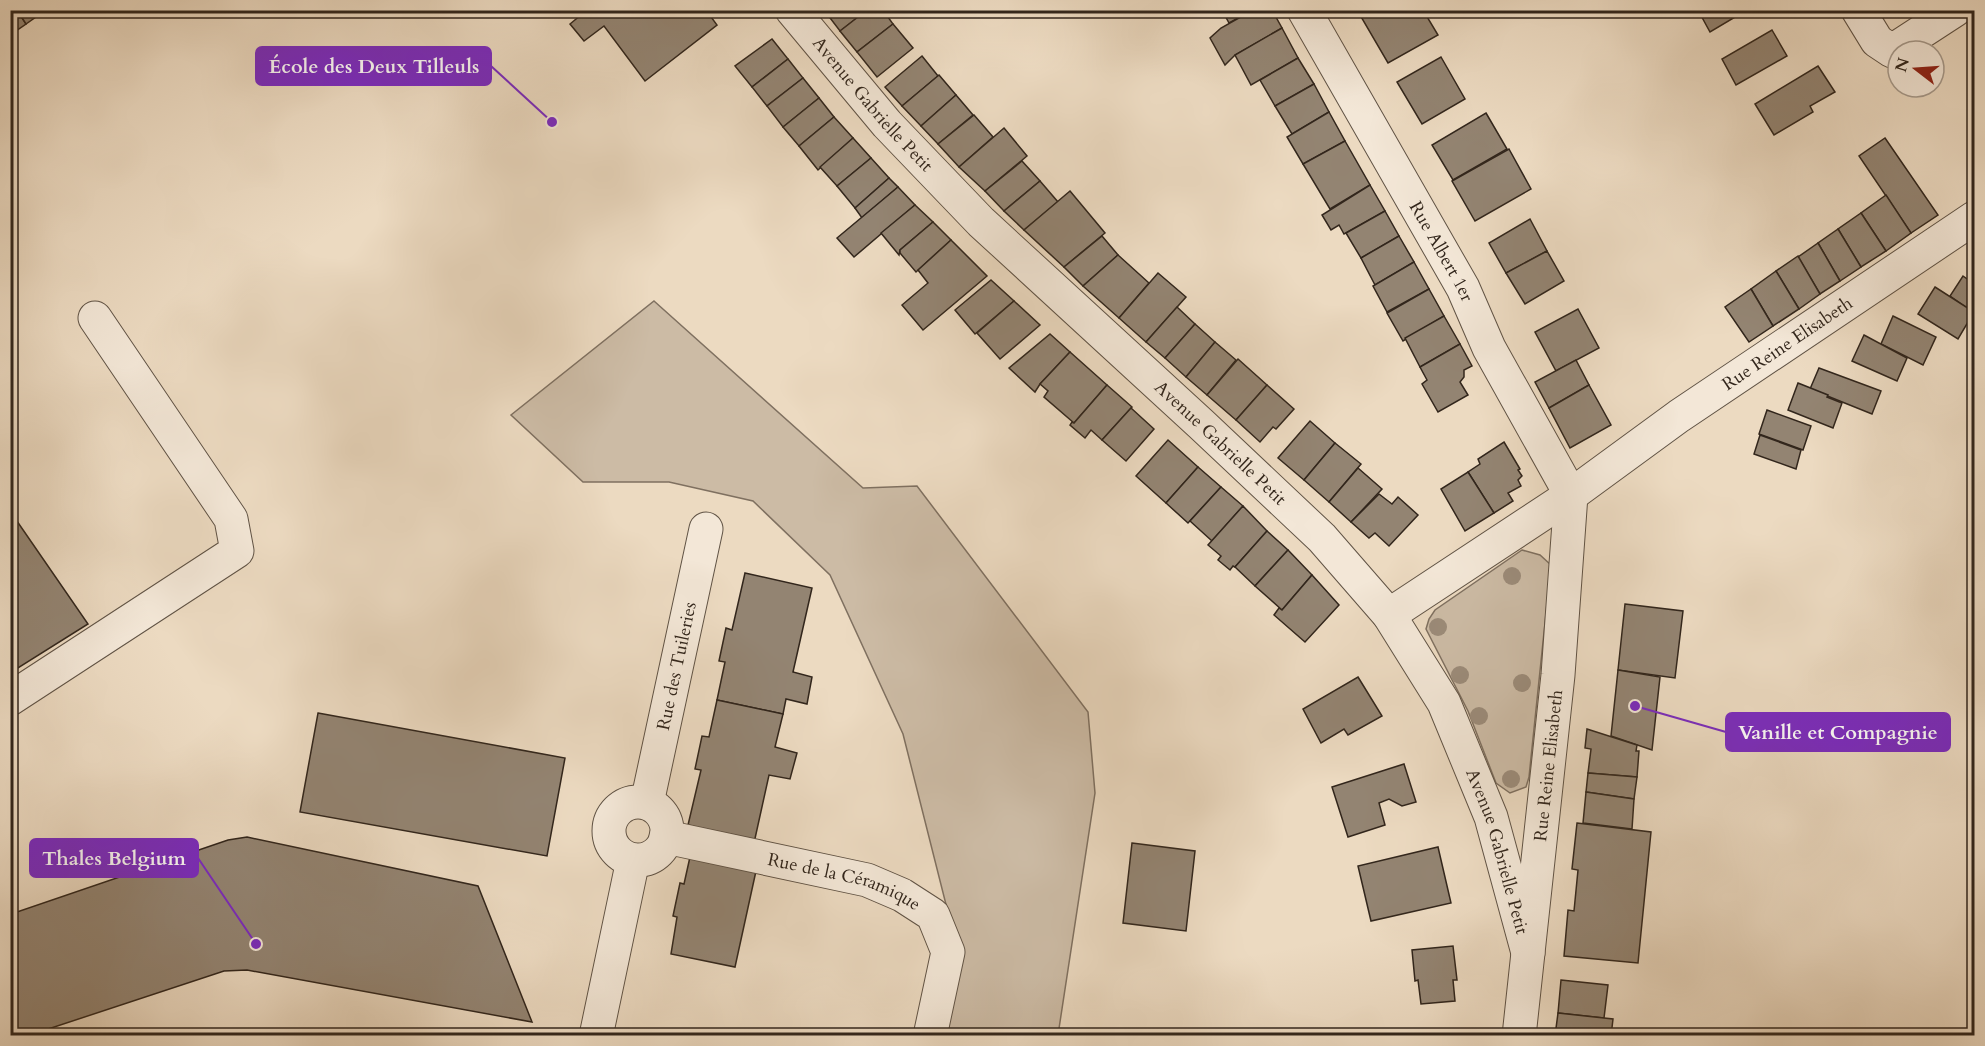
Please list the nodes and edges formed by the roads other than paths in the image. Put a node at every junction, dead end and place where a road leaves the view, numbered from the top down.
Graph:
1 (792, 10) edge
2 (1304, 10) edge
3 (1858, 10) edge
4 (1954, 10) edge
5 (1974, 218) edge
6 (95, 318) dead end
7 (1570, 495) junction
8 (706, 529) dead end
9 (1389, 615) junction
10 (10, 699) edge
11 (647, 803) junction
12 (666, 837) junction
13 (633, 860) junction
14 (1528, 953) junction
15 (596, 1035) edge
16 (930, 1035) edge
17 (1519, 1035) edge

1 - 9 street, Avenue Gabrielle Petit
2 - 7 street, Rue Albert 1er
3 - 4 street
5 - 7 street, Rue Reine Elisabeth
6 - 10 street
7 - 9 street, Rue Reine Elisabeth
7 - 14 street, Rue Reine Elisabeth
8 - 11 street, Rue des Tuileries
9 - 14 street, Avenue Gabrielle Petit
11 - 12 street
11 - 13 street
12 - 13 street
12 - 16 street, Rue de la Céramique
13 - 15 street
14 - 17 street, Rue Reine Elisabeth

